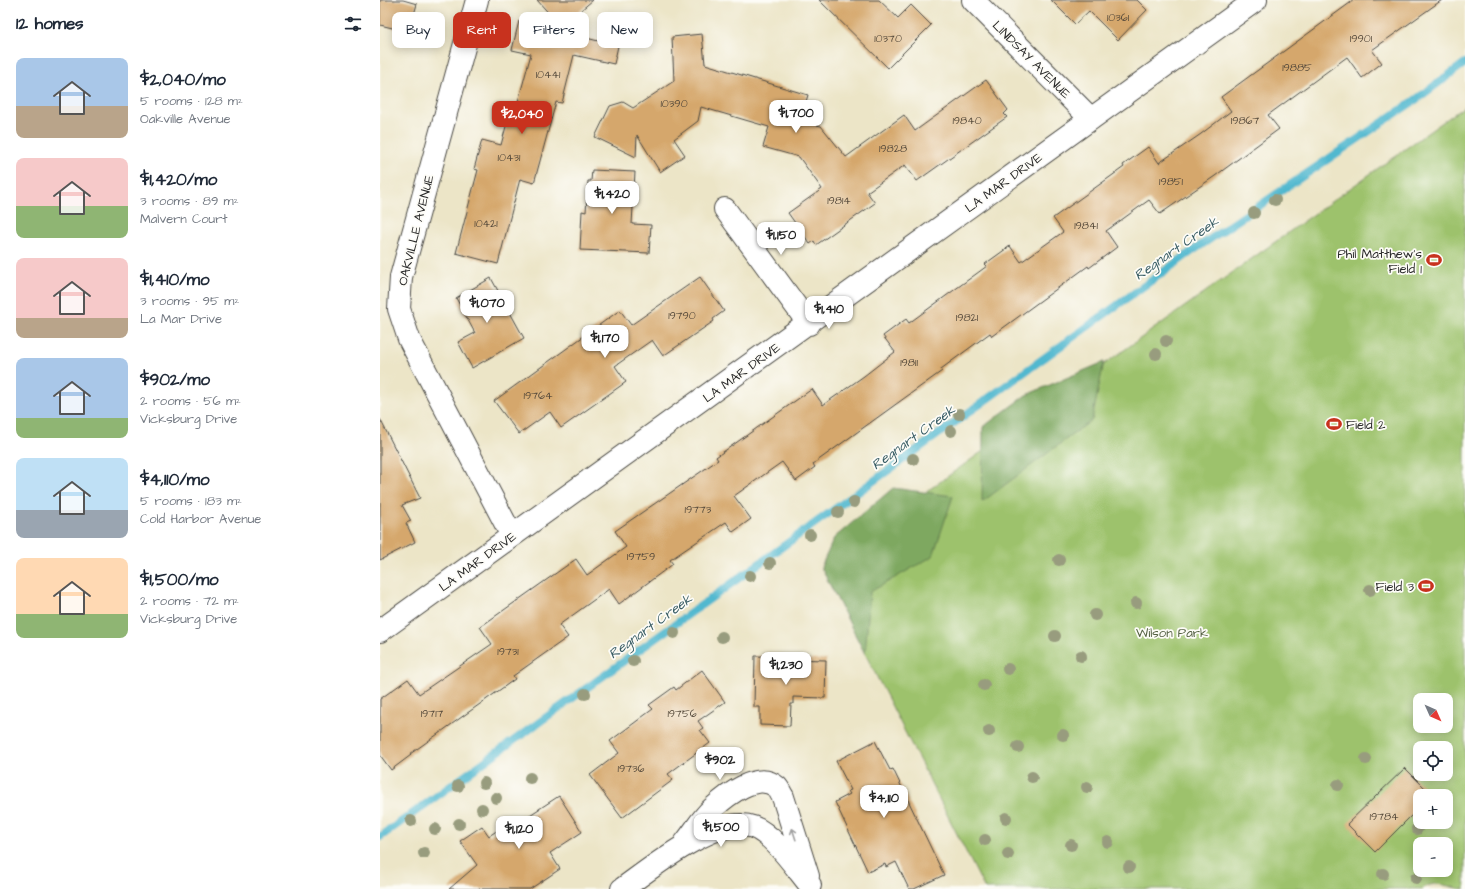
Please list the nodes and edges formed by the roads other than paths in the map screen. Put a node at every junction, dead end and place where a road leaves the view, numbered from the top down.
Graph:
1 (477, 0) edge
2 (973, 0) edge
3 (1256, 0) edge
4 (1091, 119) junction
5 (725, 209) dead end
6 (809, 324) junction
7 (512, 536) junction
8 (380, 631) edge
9 (684, 844) junction
10 (812, 887) edge
11 (622, 889) edge

1 - 7 street, OAKVILLE AVENUE
2 - 4 street, LINDSAY AVENUE
3 - 4 street, LA MAR DRIVE
4 - 6 street, LA MAR DRIVE
5 - 6 street
6 - 7 street, LA MAR DRIVE
7 - 8 street, LA MAR DRIVE
9 - 10 street
10 -> 9 street
9 - 11 street

